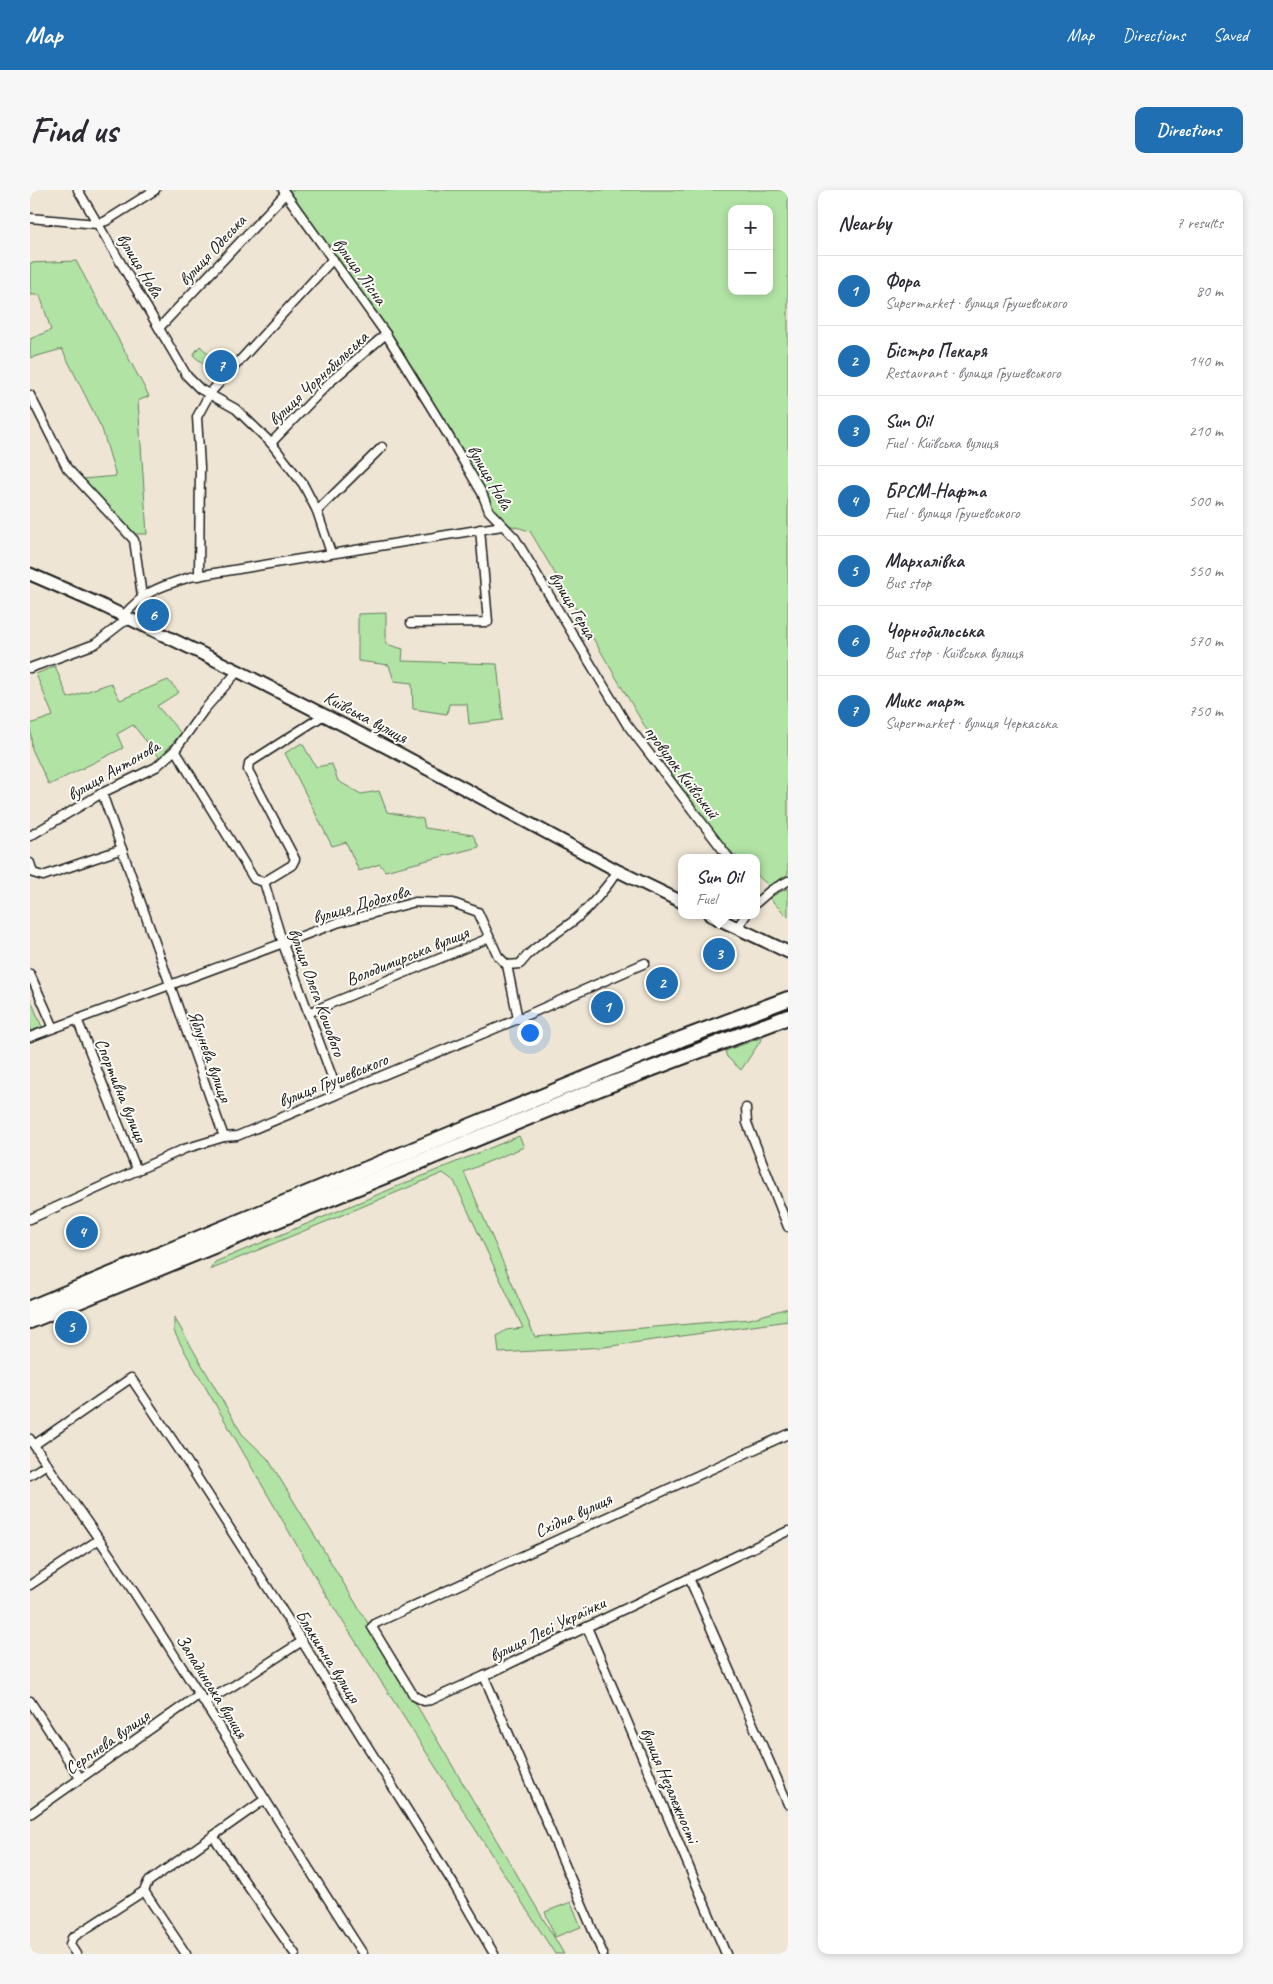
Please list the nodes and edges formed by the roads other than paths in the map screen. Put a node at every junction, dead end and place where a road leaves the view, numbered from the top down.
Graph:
1 (78, 190) edge
2 (155, 190) edge
3 (284, 192) edge
4 (30, 218) edge
5 (97, 224) junction
6 (333, 259) junction
7 (160, 327) junction
8 (386, 334) junction
9 (409, 372) joint
10 (210, 393) junction
11 (30, 395) edge
12 (270, 443) junction
13 (382, 447) dead end
14 (317, 511) junction
15 (502, 526) junction
16 (480, 529) junction
17 (331, 553) junction
18 (30, 574) edge
19 (199, 576) junction
20 (142, 596) junction
21 (127, 617) junction
22 (411, 623) dead end
23 (30, 668) edge
24 (238, 671) junction
25 (614, 702) joint
26 (324, 715) junction
27 (175, 750) junction
28 (102, 793) junction
29 (30, 836) edge
30 (122, 849) junction
31 (726, 854) edge
32 (30, 863) edge
33 (618, 871) junction
34 (788, 881) edge
35 (264, 882) junction
36 (678, 900) edge
37 (760, 900) edge
38 (720, 919) edge
39 (743, 919) edge
40 (737, 928) junction
41 (489, 938) junction
42 (283, 944) junction
43 (788, 952) edge
44 (645, 963) dead end
45 (507, 965) junction
46 (30, 974) edge
47 (169, 985) junction
48 (788, 999) edge
49 (308, 1013) junction
50 (788, 1017) edge
51 (77, 1019) junction
52 (518, 1019) junction
53 (54, 1028) junction
54 (30, 1038) edge
55 (338, 1093) junction
56 (746, 1108) dead end
57 (224, 1137) junction
58 (137, 1171) junction
59 (30, 1219) edge
60 (788, 1227) edge
61 (30, 1308) edge
62 (30, 1321) edge
63 (788, 1434) edge
64 (32, 1442) edge
65 (47, 1464) junction
66 (30, 1475) edge
67 (788, 1531) edge
68 (98, 1540) junction
69 (689, 1578) junction
70 (30, 1585) edge
71 (587, 1627) junction
72 (301, 1642) junction
73 (484, 1676) junction
74 (200, 1694) junction
75 (30, 1701) edge
76 (205, 1702) junction
77 (80, 1778) junction
78 (264, 1800) junction
79 (788, 1804) edge
80 (30, 1814) edge
81 (213, 1836) junction
82 (144, 1891) junction
83 (76, 1954) edge
84 (186, 1954) edge
85 (295, 1954) edge
86 (362, 1954) edge
87 (494, 1954) edge
88 (603, 1954) edge
89 (726, 1954) edge

1 - 5 street, вулиця Нова
2 - 5 street
3 - 6 street, вулиця Лісна
3 - 7 street, вулиця Одеська
4 - 5 street, вулиця Нова
5 - 7 street, вулиця Нова
6 - 8 street, вулиця Лісна
6 - 10 street
7 - 10 street, вулиця Нова
8 - 9 street, вулиця Лісна
8 - 12 street, вулиця Чорнобильська
9 - 15 street, вулиця Нова
10 - 12 street, вулиця Нова
10 - 19 street
11 - 20 street
12 - 14 street, вулиця Нова
13 - 14 street
14 - 17 street, вулиця Нова
15 - 16 street, вулиця Нова
15 - 25 street, вулиця Герца
16 - 17 street, вулиця Нова
16 - 22 street
17 - 19 street, вулиця Нова
18 - 21 street, Київська вулиця
19 - 20 street, вулиця Нова
20 - 21 street, вулиця Нова
21 - 23 street, вулиця Нова
21 - 24 street, Київська вулиця
24 - 26 street, Київська вулиця
24 - 27 street, вулиця Антонова
25 - 31 street, провулок Київський
26 - 33 street, Київська вулиця
26 - 35 street
27 - 28 street, вулиця Антонова
27 - 35 street
28 - 29 street, вулиця Антонова
28 - 30 street
30 - 32 street
30 - 47 street
33 - 36 street, Київська вулиця
33 - 45 street
34 - 37 street
35 - 42 street, вулиця Олега Кошового
38 - 40 street
39 - 40 street
40 - 43 street
41 - 42 street, вулиця Додохова
41 - 45 street, вулиця Додохова
41 - 49 street, Володимирська вулиця
42 - 47 street, вулиця Додохова
42 - 49 street, вулиця Олега Кошового
44 - 52 street, вулиця Грушевського
45 - 52 street
46 - 53 street
47 - 51 street, вулиця Додохова
47 - 57 street, Яблунева вулиця
48 - 61 highway
49 - 55 street, вулиця Олега Кошового
50 - 62 highway
51 - 53 street, вулиця Додохова
51 - 58 street, Спортивна вулиця
52 - 55 street, вулиця Грушевського
53 - 54 street, вулиця Додохова
55 - 57 street, вулиця Грушевського
56 - 60 street
57 - 58 street, вулиця Грушевського
58 - 59 street, вулиця Грушевського
63 - 73 street, Східна вулиця
64 - 65 street, Западинська вулиця
64 - 72 street, Блакитна вулиця
65 - 66 street
65 - 68 street, Западинська вулиця
67 - 69 street, вулиця Лесі Українки
68 - 70 street
68 - 74 street, Западинська вулиця
69 - 71 street, вулиця Лесі Українки
69 - 79 street
71 - 73 street, вулиця Лесі Українки
71 - 89 street, вулиця Незалежності
72 - 76 street
72 - 87 street, Блакитна вулиця
73 - 88 street, вулиця Лесі Українки
74 - 76 street, Западинська вулиця
74 - 77 street, Серпнева вулиця
75 - 77 street
76 - 78 street, Западинська вулиця
77 - 80 street, Серпнева вулиця
78 - 81 street
78 - 86 street, Западинська вулиця
81 - 82 street
81 - 85 street
82 - 83 street
82 - 84 street

